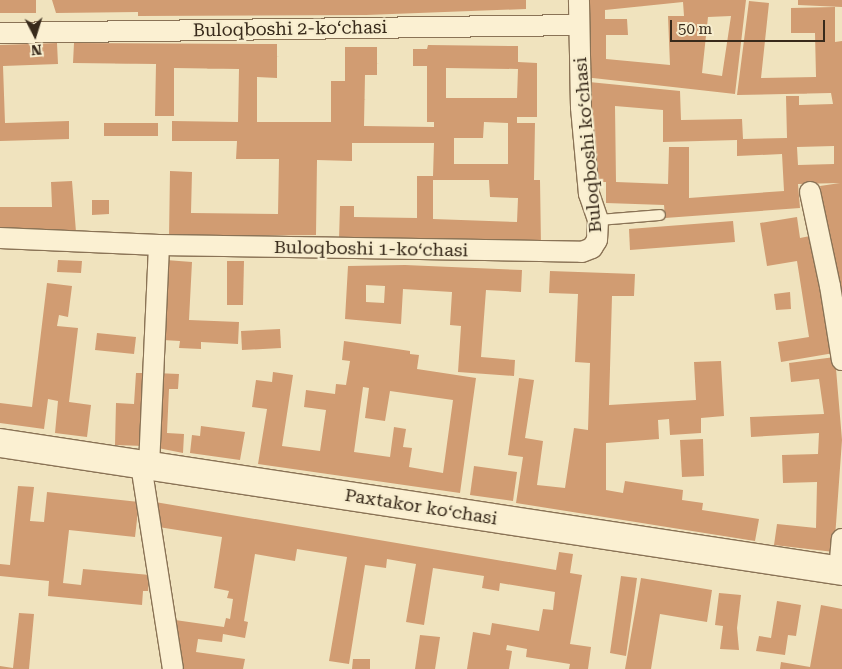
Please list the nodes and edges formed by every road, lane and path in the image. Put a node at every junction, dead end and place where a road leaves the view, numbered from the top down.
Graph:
1 (579, 0) edge
2 (580, 25) junction
3 (0, 33) edge
4 (810, 192) dead end
5 (660, 215) dead end
6 (598, 220) junction
7 (0, 238) edge
8 (160, 245) junction
9 (582, 252) joint
10 (842, 360) edge
11 (0, 443) edge
12 (145, 466) junction
13 (842, 539) edge
14 (840, 571) edge
15 (173, 669) edge

1 - 2 street, Buloqboshi koʻchasi
2 - 3 street, Buloqboshi 2-koʻchasi
2 - 6 street, Buloqboshi koʻchasi
4 - 10 street
5 - 6 lane
6 - 9 street, Buloqboshi koʻchasi
7 - 8 street, Buloqboshi 1-koʻchasi
8 - 9 street, Buloqboshi 1-koʻchasi
8 - 12 street
11 - 12 main road, Paxtakor koʻchasi
12 - 14 main road, Paxtakor koʻchasi
12 - 15 street
13 - 14 street

